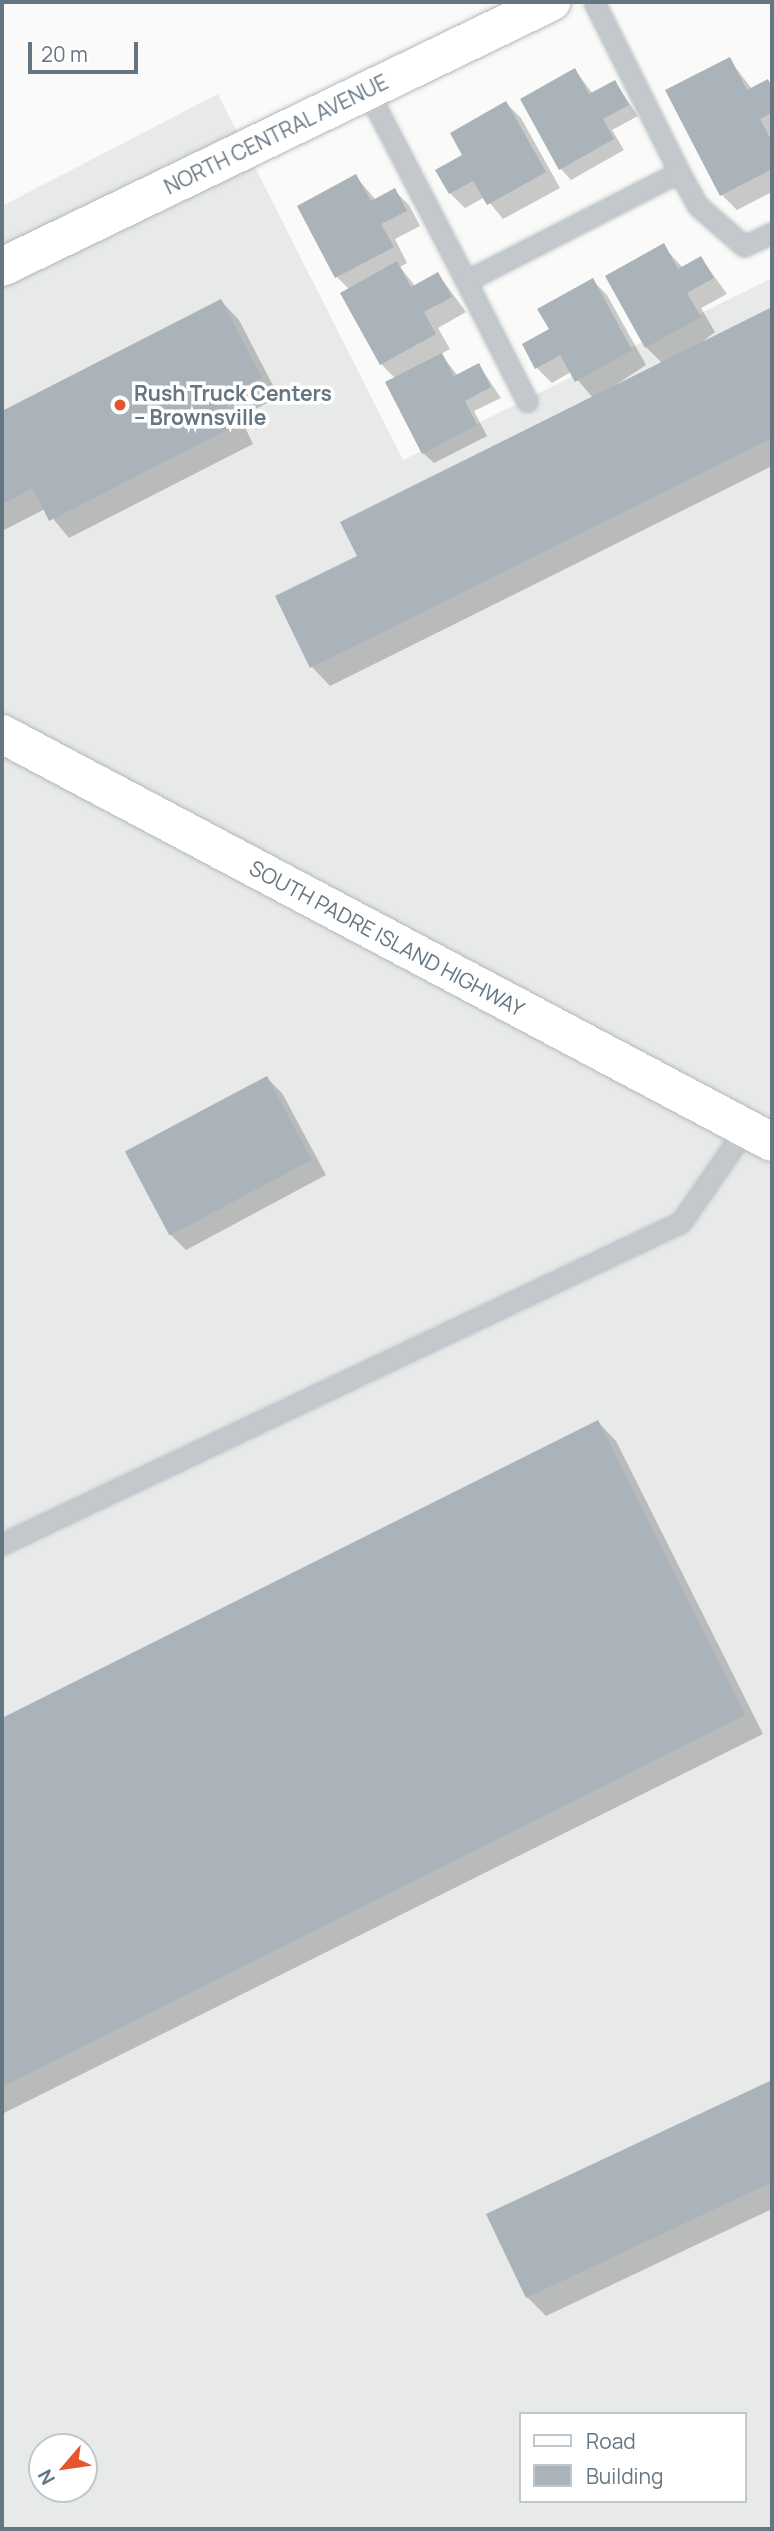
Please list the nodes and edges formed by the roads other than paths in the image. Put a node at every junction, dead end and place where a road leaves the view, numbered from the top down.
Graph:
1 (551, 2) edge
2 (594, 2) edge
3 (367, 90) junction
4 (679, 172) junction
5 (772, 233) edge
6 (2, 267) edge
7 (466, 281) junction
8 (527, 401) dead end
9 (2, 734) edge
10 (759, 1135) edge
11 (2, 1544) edge

1 - 3 main road, NORTH CENTRAL AVENUE
2 - 4 lane
3 - 6 main road, NORTH CENTRAL AVENUE
3 - 7 lane
4 - 5 lane
4 - 7 lane
7 - 8 lane
9 - 10 main road, SOUTH PADRE ISLAND HIGHWAY
10 - 11 lane

